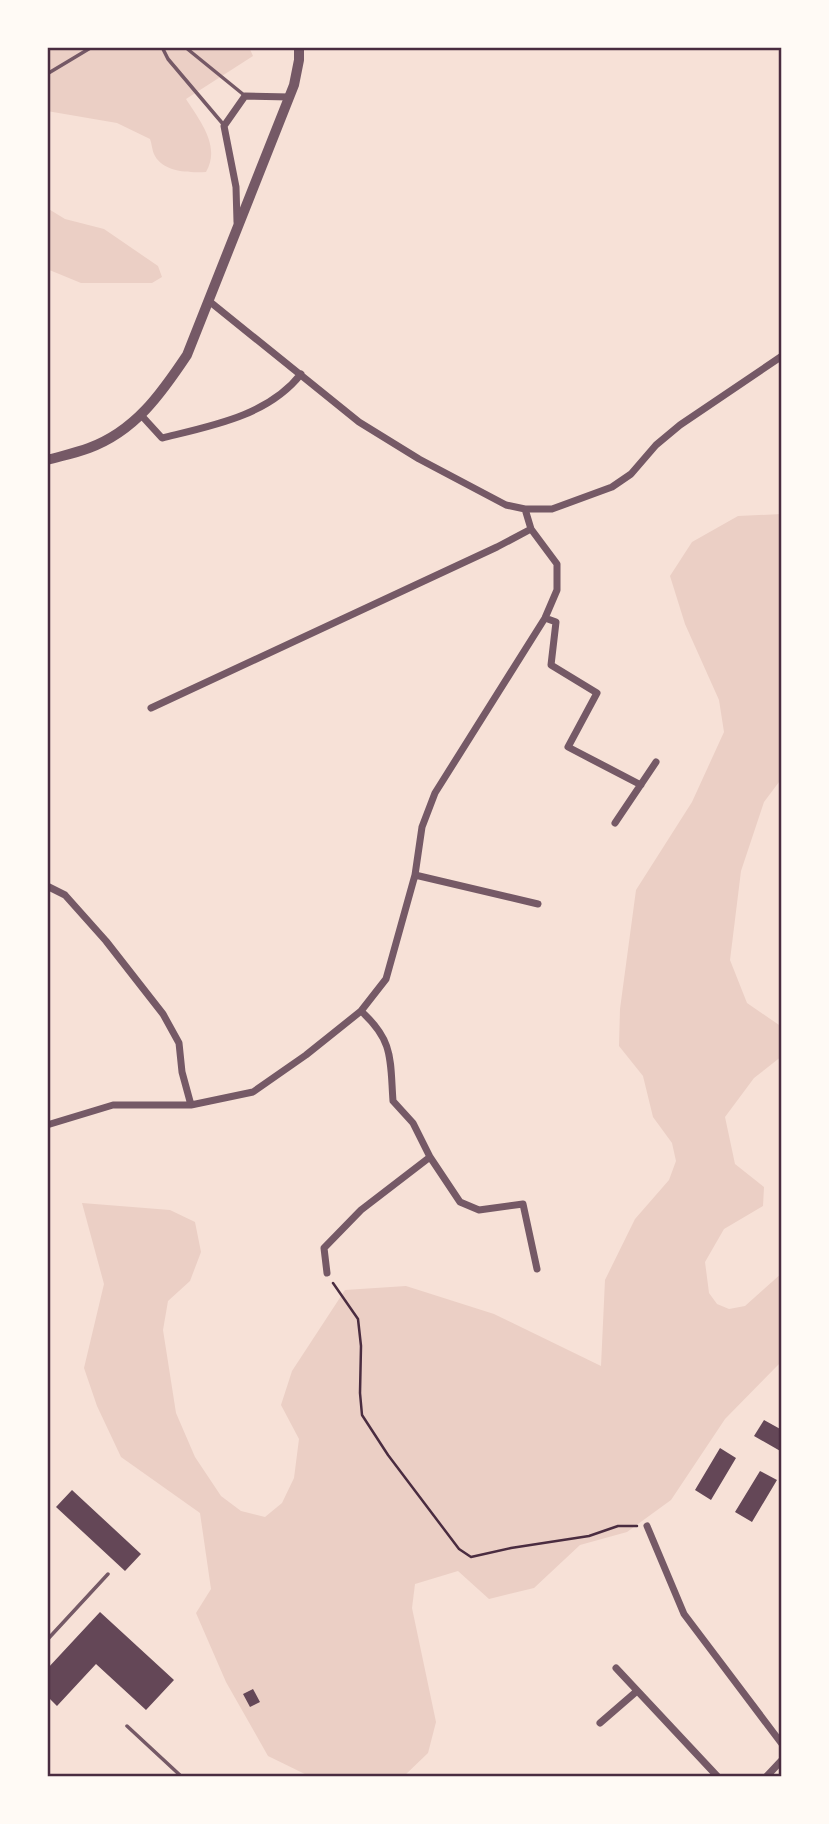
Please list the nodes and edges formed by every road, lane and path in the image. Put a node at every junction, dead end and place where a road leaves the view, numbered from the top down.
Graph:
1 (92, 47) edge
2 (162, 47) edge
3 (186, 47) edge
4 (299, 47) edge
5 (47, 74) edge
6 (246, 96) junction
7 (290, 97) junction
8 (224, 126) junction
9 (237, 230) junction
10 (209, 301) junction
11 (782, 356) edge
12 (301, 374) junction
13 (141, 415) junction
14 (47, 460) edge
15 (525, 509) junction
16 (531, 529) junction
17 (545, 618) junction
18 (150, 708) dead end
19 (656, 762) dead end
20 (641, 785) junction
21 (615, 823) dead end
22 (415, 875) junction
23 (47, 886) edge
24 (538, 904) dead end
25 (361, 1011) junction
26 (191, 1105) junction
27 (47, 1125) edge
28 (430, 1157) junction
29 (537, 1269) dead end
30 (327, 1273) joint
31 (647, 1526) joint
32 (108, 1574) dead end
33 (47, 1640) edge
34 (616, 1668) dead end
35 (637, 1691) junction
36 (600, 1723) dead end
37 (127, 1726) dead end
38 (782, 1744) edge
39 (782, 1760) edge
40 (182, 1777) edge
41 (718, 1777) edge
42 (766, 1777) edge

1 - 5 lane
2 - 8 lane
3 - 6 lane
4 - 7 street
6 - 7 street
6 - 8 street
7 - 9 street
8 - 9 street
9 - 10 street
10 - 12 street
10 - 13 street
11 - 15 street
12 - 13 street
12 - 15 street
13 - 14 street
15 - 16 street
16 - 17 street
16 - 18 street
17 - 20 street
17 - 22 street
19 - 20 street
20 - 21 street
22 - 24 street
22 - 25 street
23 - 26 street
25 - 26 street
25 - 28 street
26 - 27 street
28 - 29 street
28 - 30 street
30 - 31 path
31 - 38 street
32 - 33 lane
34 - 35 street
35 - 36 street
35 - 41 street
37 - 40 lane
39 - 42 street

